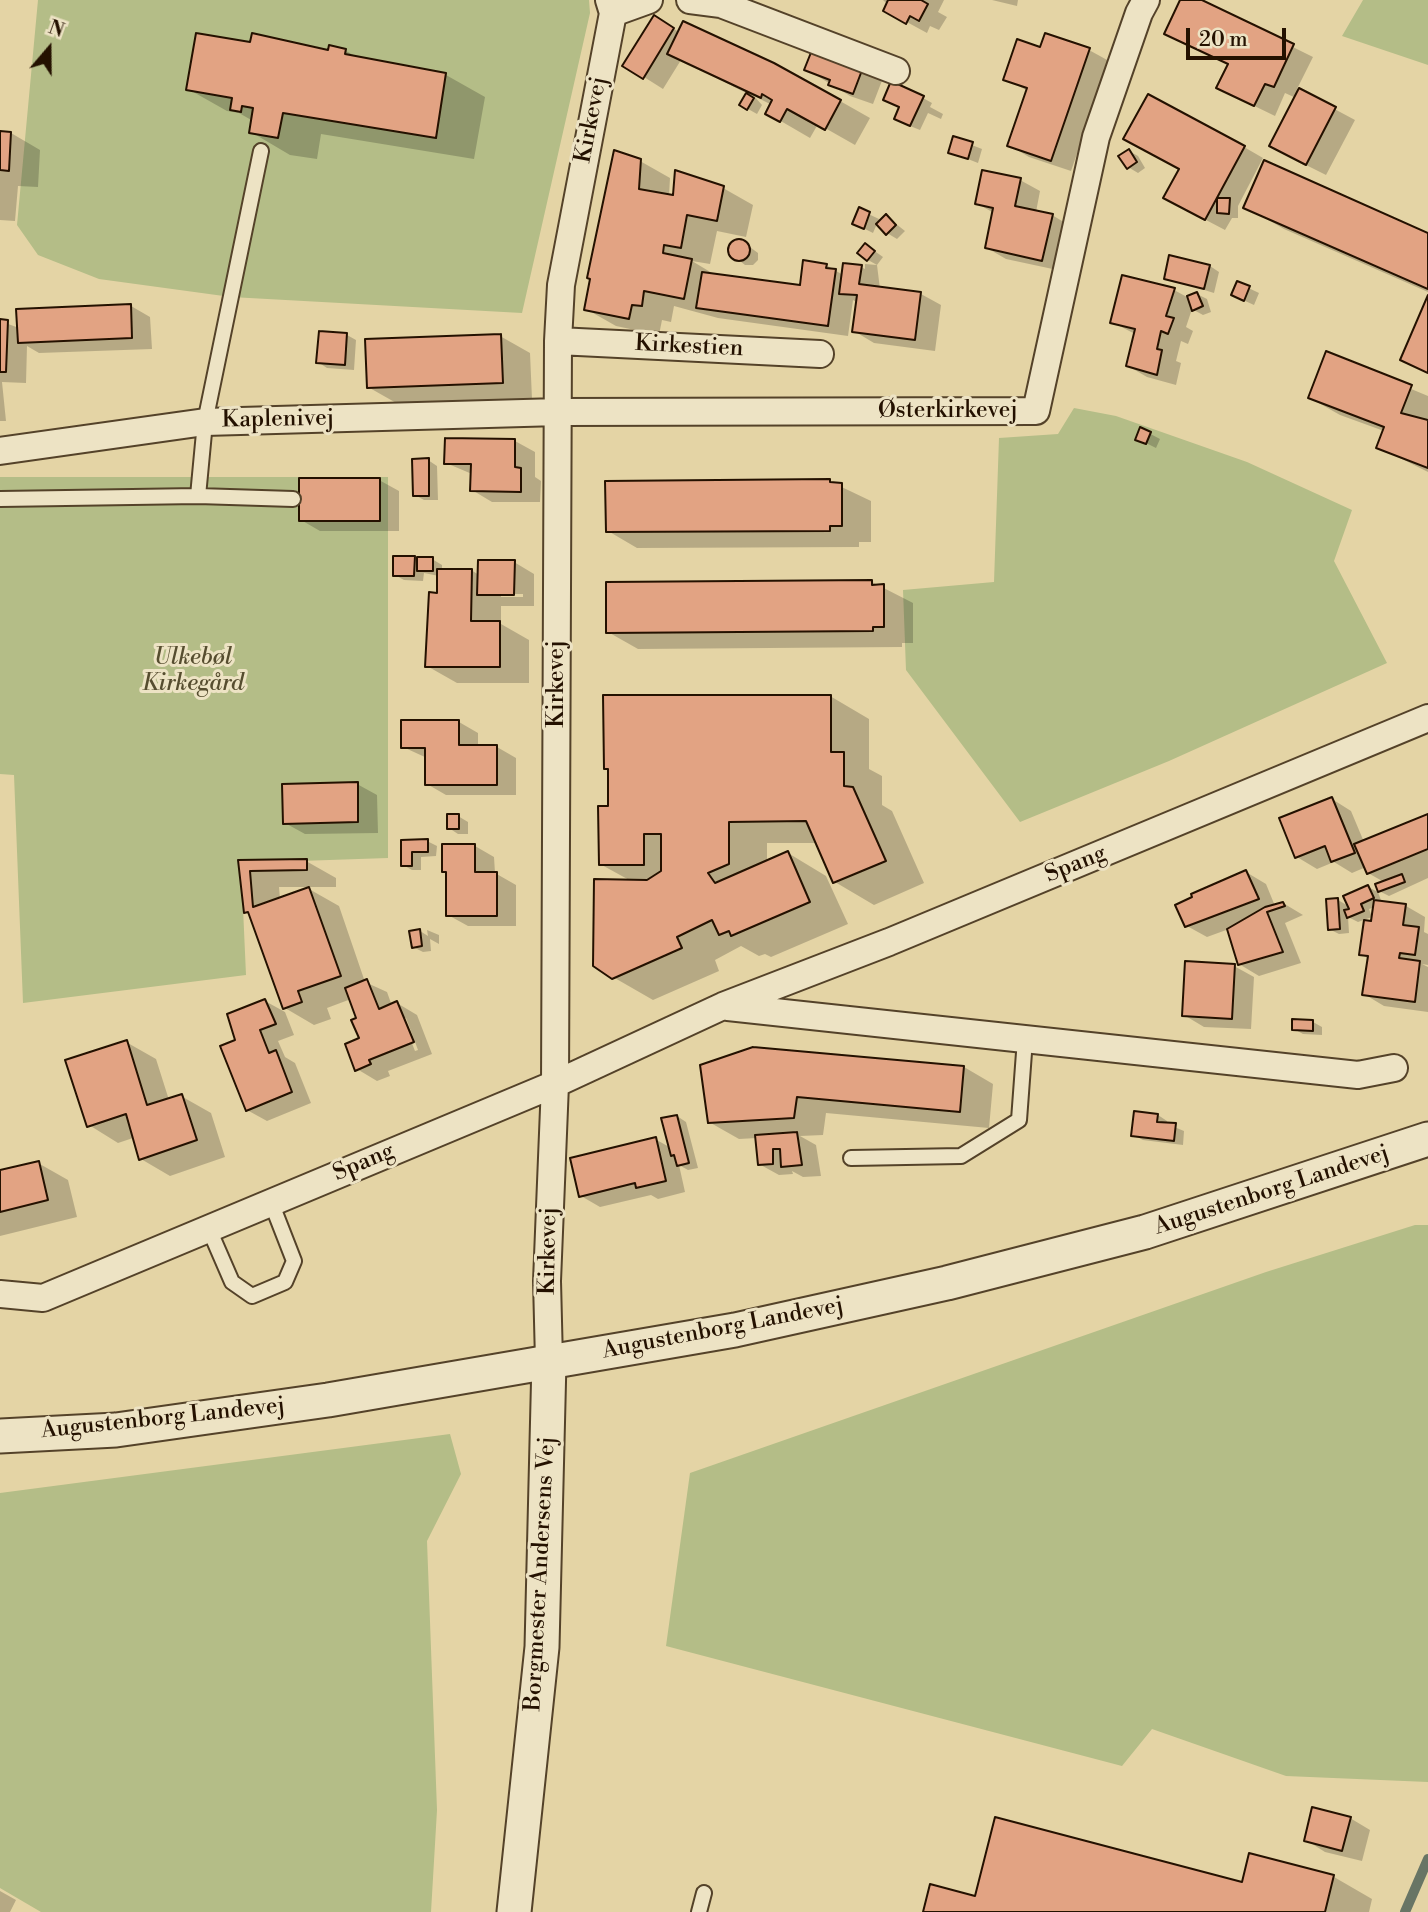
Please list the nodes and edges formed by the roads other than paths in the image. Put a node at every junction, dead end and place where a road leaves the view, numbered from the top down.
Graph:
1 (649, 0) edge
2 (690, 0) edge
3 (1146, 0) edge
4 (611, 6) edge
5 (896, 71) dead end
6 (261, 151) dead end
7 (558, 341) junction
8 (820, 354) dead end
9 (559, 412) junction
10 (205, 422) junction
11 (0, 451) edge
12 (198, 496) junction
13 (0, 499) edge
14 (293, 499) dead end
15 (1428, 718) edge
16 (723, 1006) junction
17 (1024, 1039) junction
18 (1394, 1068) dead end
19 (555, 1084) junction
20 (1428, 1139) edge
21 (851, 1158) dead end
22 (271, 1202) junction
23 (209, 1228) junction
24 (0, 1294) edge
25 (549, 1361) junction
26 (0, 1436) edge
27 (704, 1893) dead end
28 (514, 1912) edge
29 (699, 1912) edge

1 - 4 street, Kirkevej
2 - 5 street
3 - 9 street, Østerkirkevej
4 - 7 street, Kirkevej
6 - 10 lane
7 - 8 street, Kirkestien
7 - 9 street, Kirkevej
9 - 10 street, Kaplenivej
9 - 19 street, Kirkevej
10 - 11 street, Kaplenivej
10 - 12 lane
12 - 13 lane
12 - 14 lane
15 - 16 street, Spang
16 - 17 street
16 - 19 street, Spang
17 - 18 street
17 - 21 lane
19 - 22 street, Spang
19 - 25 street, Kirkevej
20 - 25 street, Augustenborg Landevej
22 - 23 street, Spang
22 - 23 lane
23 - 24 street, Spang
25 - 26 street, Augustenborg Landevej
25 - 28 street, Borgmester Andersens Vej
27 - 29 lane

